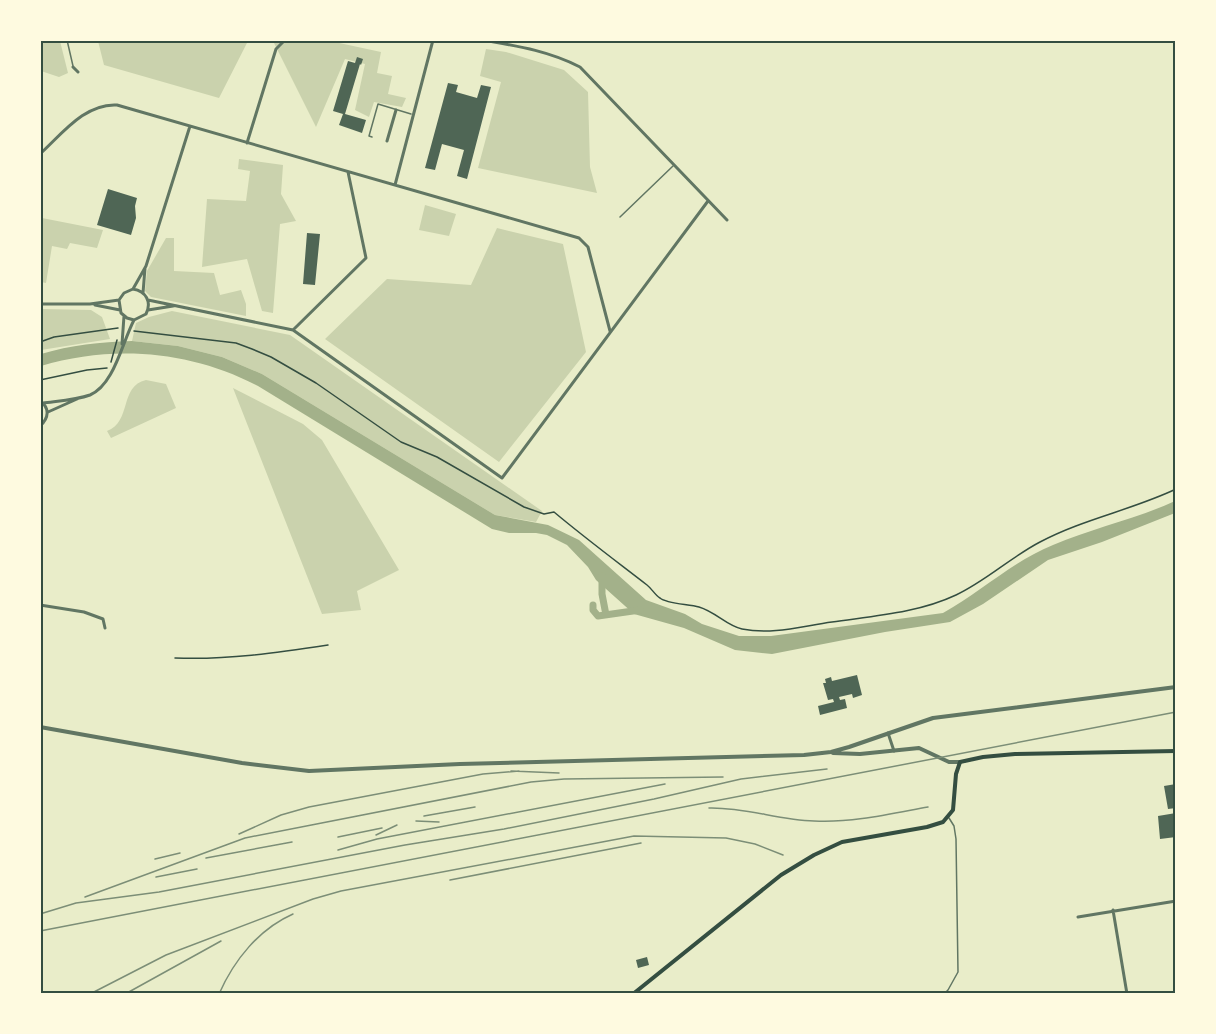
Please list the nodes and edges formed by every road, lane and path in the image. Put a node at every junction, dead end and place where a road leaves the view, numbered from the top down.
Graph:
1 (67, 40) edge
2 (285, 40) edge
3 (433, 40) edge
4 (483, 40) edge
5 (73, 67) joint
6 (78, 72) dead end
7 (396, 110) junction
8 (412, 114) junction
9 (190, 126) junction
10 (372, 137) dead end
11 (387, 141) dead end
12 (247, 143) junction
13 (40, 154) edge
14 (674, 165) junction
15 (348, 172) junction
16 (395, 185) junction
17 (708, 201) junction
18 (620, 217) dead end
19 (727, 220) dead end
20 (146, 266) junction
21 (133, 290) junction
22 (143, 292) junction
23 (119, 300) junction
24 (148, 300) junction
25 (40, 304) edge
26 (90, 304) junction
27 (175, 305) junction
28 (120, 310) junction
29 (148, 310) junction
30 (124, 316) junction
31 (135, 320) junction
32 (123, 330) junction
33 (293, 330) junction
34 (129, 331) junction
35 (610, 331) junction
36 (117, 340) dead end
37 (40, 342) edge
38 (122, 347) junction
39 (111, 361) dead end
40 (108, 368) dead end
41 (40, 380) edge
42 (81, 397) junction
43 (42, 402) edge
44 (48, 412) junction
45 (40, 426) edge
46 (1176, 489) edge
47 (40, 605) edge
48 (105, 628) dead end
49 (328, 645) dead end
50 (175, 658) dead end
51 (1176, 687) edge
52 (40, 727) edge
53 (888, 734) junction
54 (894, 751) junction
55 (831, 752) junction
56 (1176, 752) edge
57 (960, 762) junction
58 (948, 818) junction
59 (1176, 901) edge
60 (1113, 910) junction
61 (1078, 916) dead end
62 (633, 993) edge
63 (944, 993) edge
64 (1127, 993) edge

1 - 5 lane
2 - 12 street
3 - 8 street
4 - 14 street
5 - 6 street
7 - 8 lane
7 - 10 lane
7 - 11 street
8 - 16 street
9 - 12 street
9 - 13 street
9 - 20 street
12 - 15 street
14 - 17 street
14 - 18 lane
15 - 16 street
15 - 33 street
16 - 35 street
17 - 19 street
17 - 35 street
20 - 21 street
20 - 22 street
21 - 22 street
21 - 23 street
22 - 24 street
23 - 26 street
23 - 28 street
24 - 27 street
24 - 29 street
25 - 26 street
26 - 28 street
27 - 29 street
27 - 33 street
28 - 30 street
29 - 31 street
30 - 31 street
30 - 32 street
31 - 34 street
32 - 37 path
32 - 38 street
33 - 35 street
34 - 38 street
34 - 46 path
36 - 39 path
38 - 42 street
40 - 41 path
42 - 43 street
42 - 44 street
43 - 44 street
44 - 45 street
47 - 48 street
49 - 50 path
51 - 53 street
52 - 55 street
53 - 54 street
53 - 55 street
54 - 55 street
54 - 57 street
56 - 57 main road
57 - 58 main road
58 - 62 main road
58 - 63 lane
59 - 60 street
60 - 61 street
60 - 64 street

